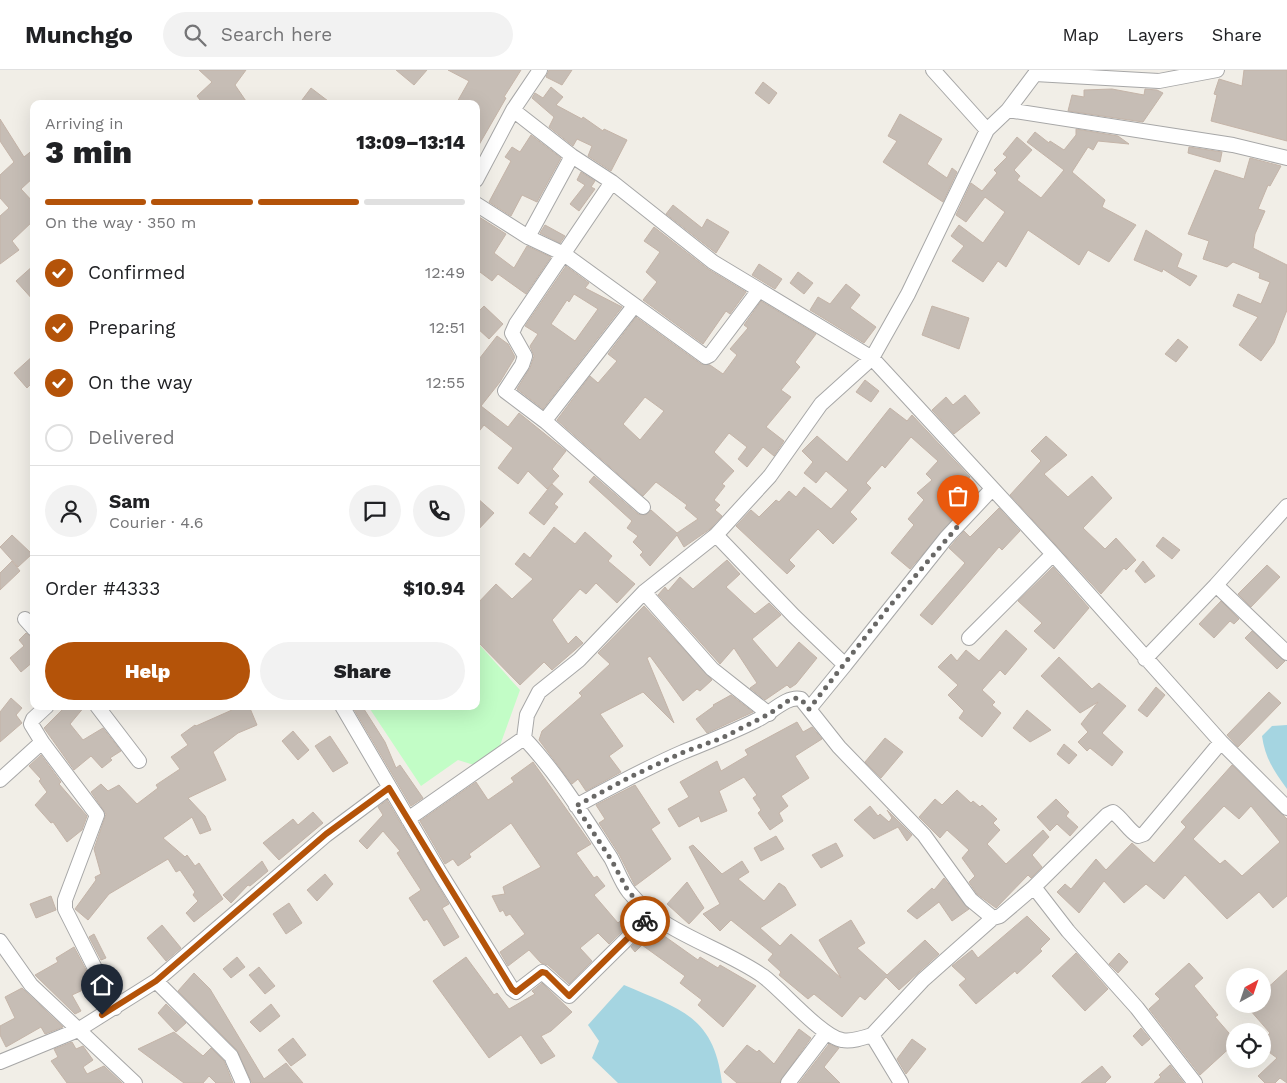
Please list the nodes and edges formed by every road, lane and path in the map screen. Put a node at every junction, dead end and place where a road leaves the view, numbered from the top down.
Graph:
1 (540, 70) edge
2 (933, 70) edge
3 (1216, 70) edge
4 (1036, 72) edge
5 (512, 110) junction
6 (1008, 110) junction
7 (987, 130) junction
8 (572, 156) junction
9 (1287, 158) edge
10 (480, 172) edge
11 (612, 182) junction
12 (480, 207) edge
13 (528, 237) junction
14 (564, 254) junction
15 (758, 290) junction
16 (634, 306) junction
17 (872, 358) junction
18 (546, 422) junction
19 (992, 489) junction
20 (1287, 506) edge
21 (643, 507) dead end
22 (716, 534) junction
23 (1053, 554) junction
24 (1216, 585) junction
25 (644, 592) junction
26 (969, 638) dead end
27 (1287, 654) edge
28 (1146, 659) junction
29 (845, 665) junction
30 (809, 709) junction
31 (43, 710) edge
32 (100, 710) edge
33 (344, 710) edge
34 (769, 714) junction
35 (524, 738) junction
36 (42, 742) junction
37 (1221, 742) junction
38 (139, 761) dead end
39 (0, 780) edge
40 (389, 788) junction
41 (576, 806) junction
42 (1287, 808) edge
43 (408, 819) junction
44 (1034, 887) junction
45 (651, 915) junction
46 (993, 918) junction
47 (0, 941) edge
48 (156, 981) junction
49 (114, 1008) junction
50 (78, 1030) junction
51 (826, 1033) junction
52 (872, 1035) junction
53 (0, 1062) edge
54 (135, 1083) edge
55 (243, 1083) edge
56 (788, 1083) edge
57 (901, 1083) edge
58 (1196, 1083) edge

1 - 5 street
2 - 7 street
3 - 4 street
4 - 6 street
5 - 8 street
5 - 10 street
6 - 7 street
6 - 9 street
7 - 17 street
8 - 11 street
8 - 13 street
11 - 14 street
11 - 15 street
12 - 13 street
13 - 14 street
14 - 16 street
14 - 18 street
15 - 16 street
15 - 17 street
16 - 18 street
17 - 19 street
17 - 22 street
18 - 21 street
19 - 23 street
19 - 29 street
20 - 24 street
22 - 25 street
22 - 29 street
23 - 26 street
23 - 28 street
24 - 27 street
24 - 28 street
25 - 34 street
25 - 35 street
28 - 37 street
29 - 30 street
30 - 34 street
30 - 46 street
31 - 36 street
32 - 38 street
33 - 40 street
34 - 41 street
35 - 41 street
35 - 43 street
36 - 39 street
36 - 49 street
37 - 42 street
37 - 44 street
40 - 43 street
40 - 48 street
41 - 45 street
43 - 45 street
44 - 46 street
44 - 58 street
45 - 51 street
46 - 52 street
47 - 50 street
48 - 49 street
48 - 55 street
49 - 50 street
50 - 53 street
50 - 54 street
51 - 52 street
51 - 56 street
52 - 57 street

